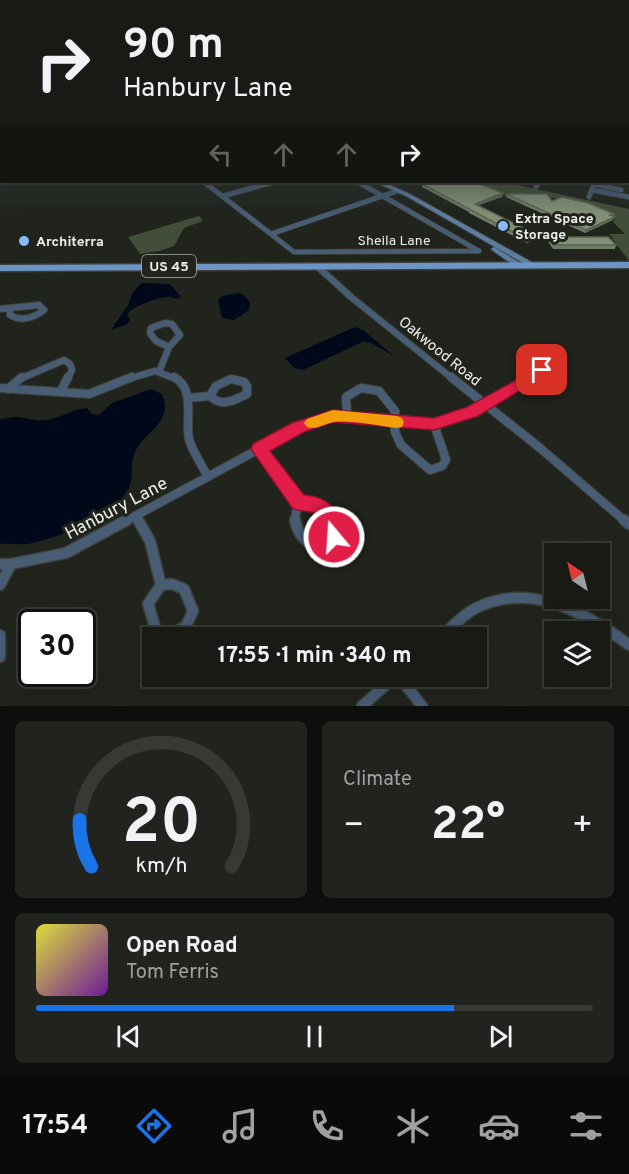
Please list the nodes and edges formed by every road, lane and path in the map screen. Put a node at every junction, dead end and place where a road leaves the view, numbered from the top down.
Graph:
1 (205, 183) edge
2 (270, 183) edge
3 (360, 183) edge
4 (381, 183) edge
5 (538, 183) edge
6 (624, 183) edge
7 (536, 187) dead end
8 (396, 191) junction
9 (620, 192) junction
10 (223, 196) junction
11 (383, 196) junction
12 (589, 197) dead end
13 (629, 197) edge
14 (271, 234) junction
15 (519, 265) junction
16 (533, 265) junction
17 (629, 265) edge
18 (26, 267) junction
19 (318, 267) junction
20 (0, 268) edge
21 (0, 276) edge
22 (0, 309) edge
23 (10, 309) junction
24 (169, 346) dead end
25 (555, 370) dead end
26 (159, 372) junction
27 (4, 388) edge
28 (61, 391) junction
29 (210, 396) junction
30 (188, 398) junction
31 (486, 405) junction
32 (347, 416) junction
33 (393, 422) junction
34 (434, 424) junction
35 (259, 449) junction
36 (208, 477) junction
37 (300, 503) junction
38 (136, 517) junction
39 (629, 524) edge
40 (6, 564) edge
41 (0, 585) edge
42 (161, 585) junction
43 (454, 627) edge
44 (0, 635) edge
45 (629, 645) edge
46 (0, 657) edge
47 (385, 687) edge
48 (407, 687) edge
49 (362, 706) edge
50 (422, 706) edge

1 - 10 street
2 - 10 street
3 - 11 street
4 - 8 main road
5 - 7 street
6 - 9 street
8 - 11 street
8 - 15 main road
8 - 16 main road
9 - 12 street
9 - 13 street
10 - 14 street
11 - 14 street
11 - 14 street, Sheila Lane
15 - 16 main road, US 45
15 - 19 main road, US 45
16 - 17 main road, US 45
18 - 19 main road, US 45
18 - 20 main road, US 45
18 - 21 main road
19 - 31 street, Oakwood Road
22 - 23 street
23 - 23 street
24 - 26 street
25 - 31 street, Hanbury Lane
26 - 28 street
26 - 30 street
27 - 28 street
27 - 28 street
29 - 29 street
29 - 30 street
30 - 36 street
31 - 34 street, Hanbury Lane
31 - 39 street, Oakwood Road
32 - 33 street, Hanbury Lane
32 - 33 street
32 - 35 street, Hanbury Lane
33 - 34 street, Hanbury Lane
33 - 34 street
35 - 36 street, Hanbury Lane
35 - 37 street
36 - 38 street, Hanbury Lane
37 - 37 street
38 - 40 street, Hanbury Lane
38 - 42 street
40 - 41 street
42 - 42 street
43 - 45 street
44 - 46 street
47 - 49 street
48 - 50 street

